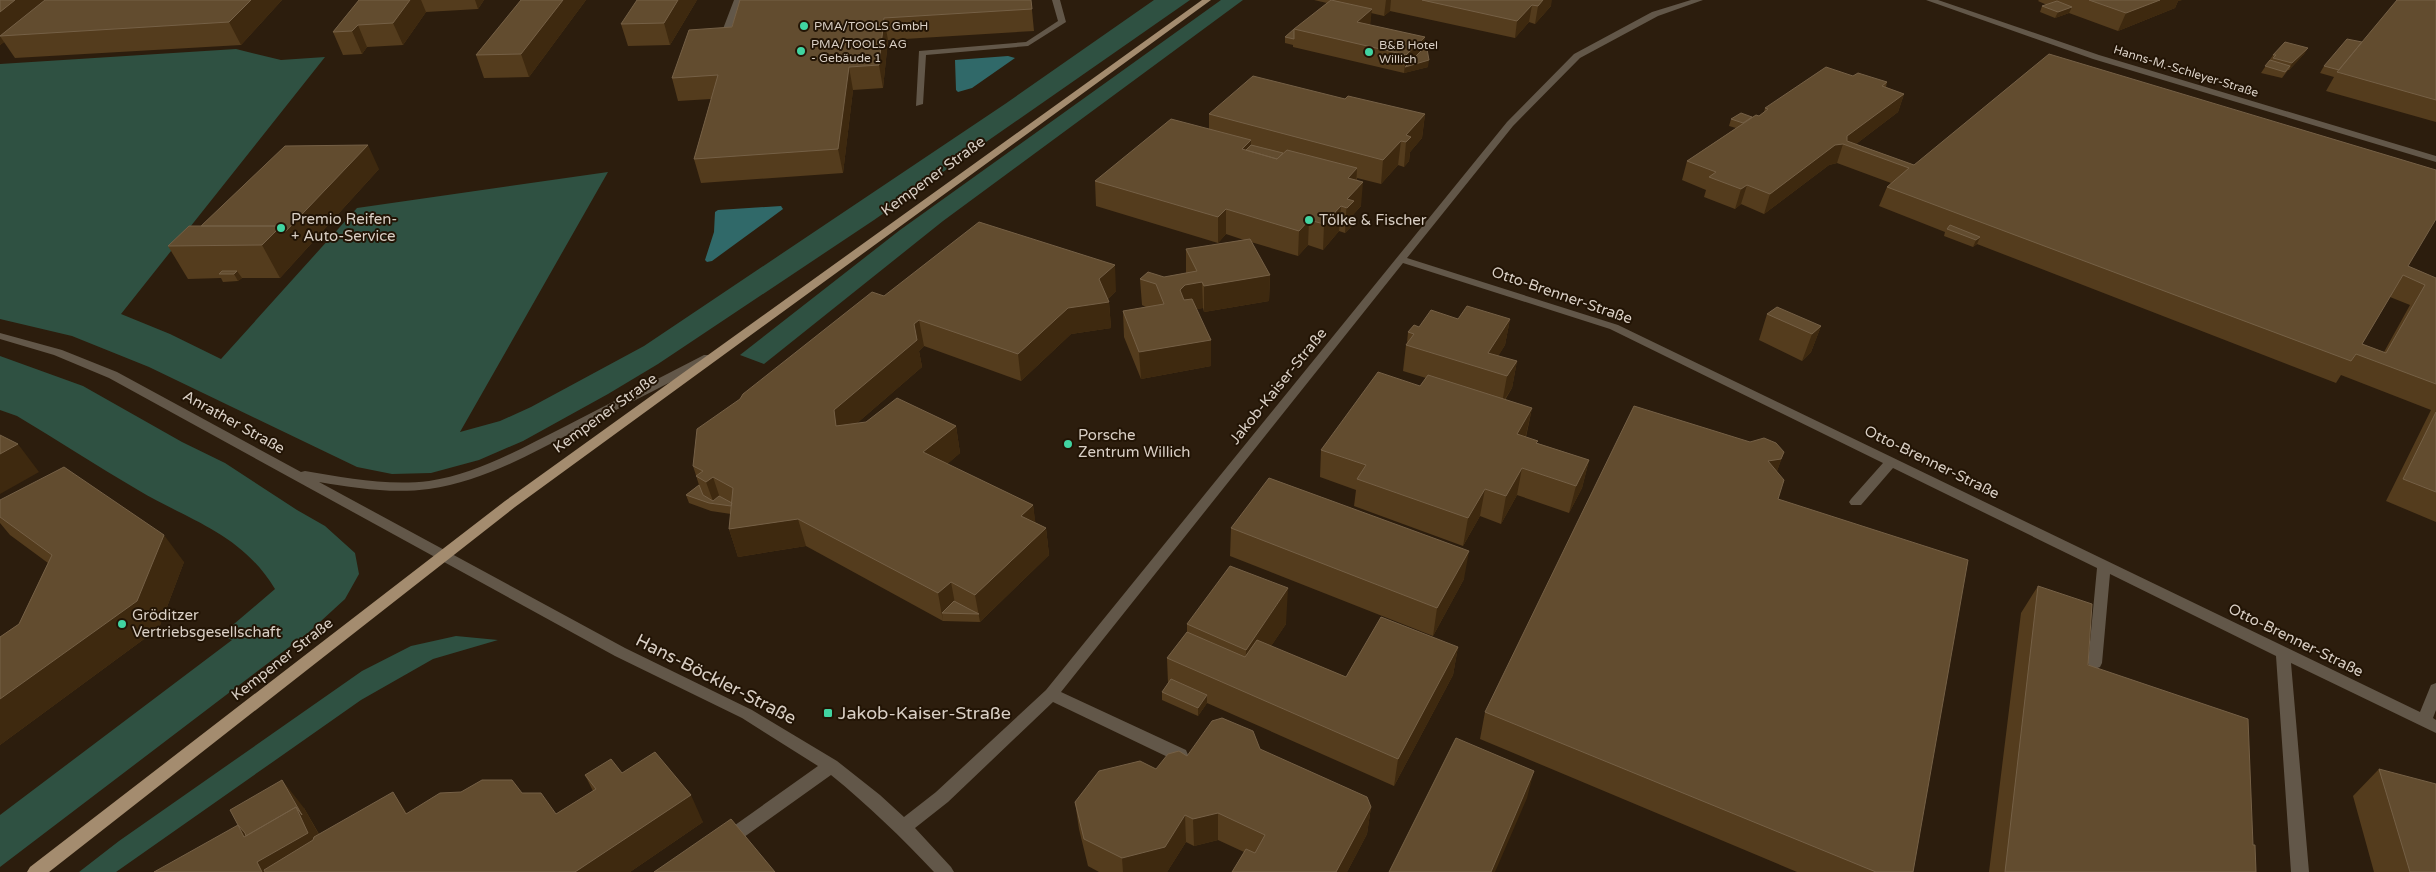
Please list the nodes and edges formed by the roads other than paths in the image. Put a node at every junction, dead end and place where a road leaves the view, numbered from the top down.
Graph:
1 (738, 0) edge
2 (1056, 0) edge
3 (1207, 0) edge
4 (1699, 0) edge
5 (1930, 0) edge
6 (722, 44) edge
7 (919, 104) dead end
8 (2436, 159) edge
9 (1401, 259) junction
10 (0, 336) edge
11 (719, 353) junction
12 (1892, 461) junction
13 (292, 472) junction
14 (1856, 502) dead end
15 (445, 555) junction
16 (2104, 564) junction
17 (2283, 652) junction
18 (2096, 663) dead end
19 (2436, 689) edge
20 (1052, 694) junction
21 (2430, 724) edge
22 (1180, 755) edge
23 (831, 766) junction
24 (904, 827) junction
25 (713, 850) edge
26 (36, 872) edge
27 (945, 872) edge
28 (2300, 872) edge

1 - 6 street
2 - 7 street
3 - 11 main road, Kempener Straße
4 - 9 street, Jakob-Kaiser-Straße
5 - 8 street, Hanns-M.-Schleyer-Straße
9 - 12 street, Otto-Brenner-Straße
9 - 20 street, Jakob-Kaiser-Straße
10 - 13 street, Anrather Straße
11 - 13 street
11 - 15 main road, Kempener Straße
12 - 14 street
12 - 16 street, Otto-Brenner-Straße
13 - 15 street, Anrather Straße
15 - 23 street, Hans-Böckler-Straße
15 - 26 main road, Kempener Straße
16 - 17 street, Otto-Brenner-Straße
16 - 18 street
17 - 21 street, Otto-Brenner-Straße
17 - 28 street
19 - 21 street
20 - 22 street
20 - 24 street, Jakob-Kaiser-Straße
23 - 24 street, Hans-Böckler-Straße
23 - 25 street
24 - 27 street, Hans-Böckler-Straße

